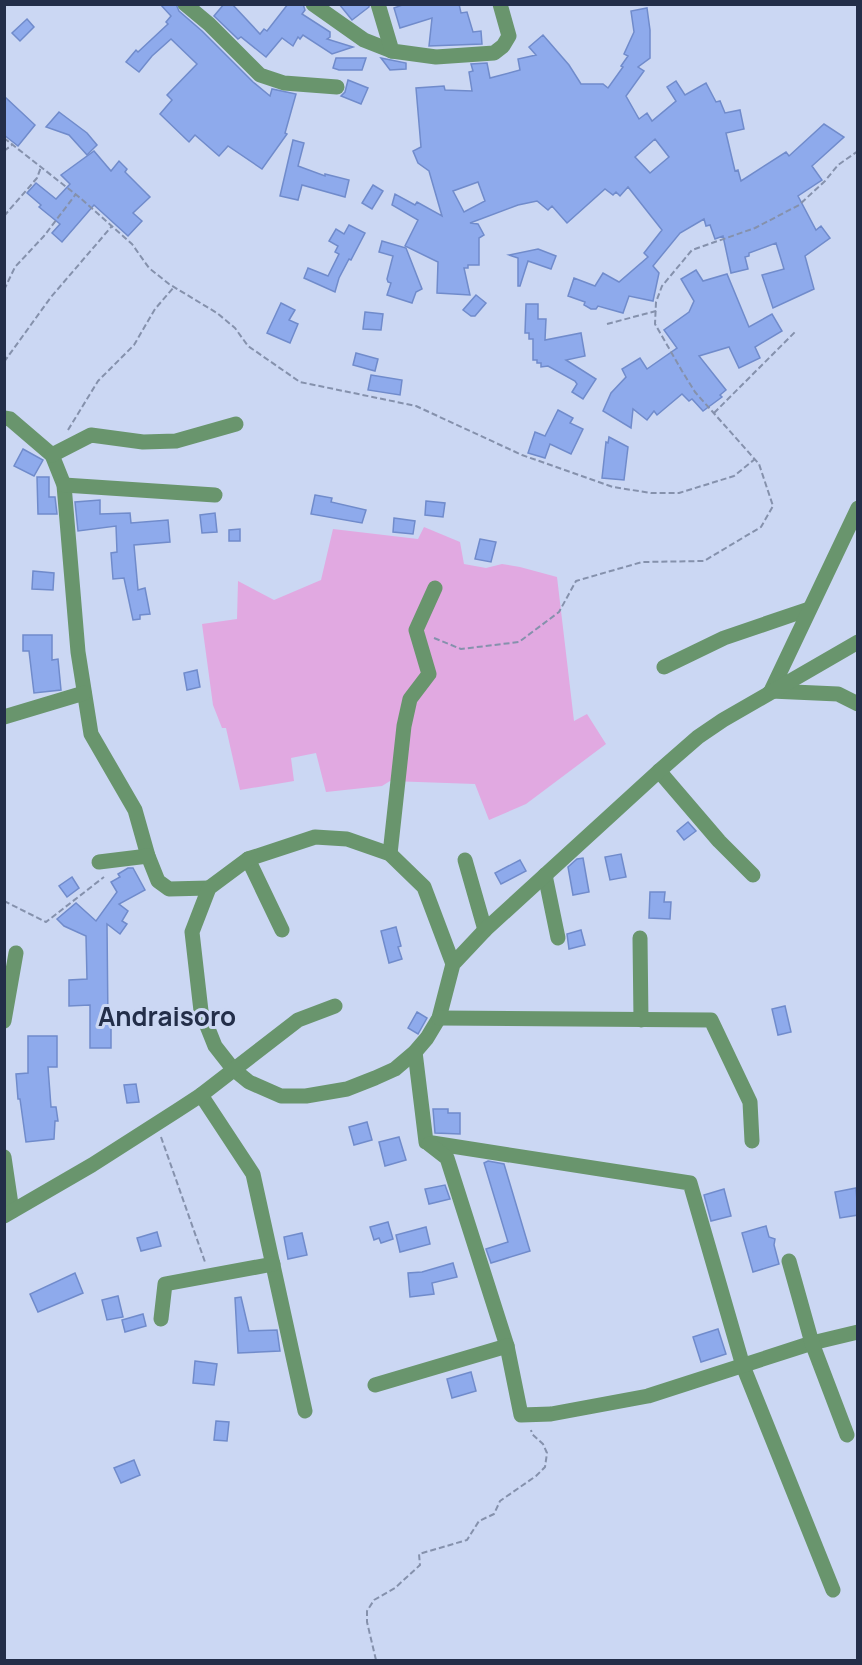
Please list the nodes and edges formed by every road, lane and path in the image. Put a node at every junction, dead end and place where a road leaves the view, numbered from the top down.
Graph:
1 (185, 4) edge
2 (314, 4) edge
3 (378, 4) edge
4 (500, 4) edge
5 (392, 51) junction
6 (337, 87) dead end
7 (4, 138) edge
8 (13, 145) junction
9 (4, 151) edge
10 (858, 151) edge
11 (41, 167) junction
12 (76, 194) junction
13 (4, 216) edge
14 (112, 226) junction
15 (174, 287) junction
16 (4, 290) edge
17 (656, 311) junction
18 (607, 324) dead end
19 (796, 331) dead end
20 (4, 362) edge
21 (714, 413) junction
22 (4, 418) edge
23 (236, 424) dead end
24 (52, 456) junction
25 (755, 459) junction
26 (64, 485) junction
27 (215, 495) dead end
28 (858, 508) edge
29 (435, 588) dead end
30 (809, 609) junction
31 (416, 630) junction
32 (858, 642) edge
33 (664, 667) dead end
34 (858, 689) edge
35 (771, 691) junction
36 (84, 693) junction
37 (838, 694) junction
38 (858, 704) edge
39 (4, 717) edge
40 (659, 771) junction
41 (390, 854) junction
42 (148, 856) junction
43 (248, 859) junction
44 (465, 860) dead end
45 (102, 869) joint
46 (545, 875) junction
47 (753, 875) dead end
48 (209, 888) junction
49 (4, 902) edge
50 (282, 930) dead end
51 (485, 930) junction
52 (558, 938) dead end
53 (640, 938) dead end
54 (16, 953) dead end
55 (453, 964) junction
56 (335, 1006) dead end
57 (439, 1018) junction
58 (642, 1020) junction
59 (4, 1021) edge
60 (415, 1052) junction
61 (233, 1069) junction
62 (201, 1095) junction
63 (156, 1124) junction
64 (752, 1141) dead end
65 (426, 1142) junction
66 (4, 1157) edge
67 (8, 1213) edge
68 (789, 1261) dead end
69 (273, 1264) junction
70 (210, 1275) junction
71 (161, 1319) dead end
72 (858, 1332) edge
73 (812, 1343) junction
74 (507, 1346) junction
75 (743, 1366) junction
76 (375, 1385) dead end
77 (305, 1411) dead end
78 (528, 1415) junction
79 (847, 1435) dead end
80 (833, 1590) dead end
81 (376, 1660) edge

1 - 6 street
2 - 5 street
3 - 5 street
4 - 5 street
7 - 8 path
8 - 9 path
8 - 11 path
10 - 17 path
11 - 12 path
11 - 13 path
12 - 14 path
12 - 16 path
14 - 15 path
14 - 20 path
15 - 24 path
15 - 25 path
17 - 18 path
17 - 21 path
19 - 21 path
21 - 25 path
22 - 24 street
23 - 24 street
24 - 26 street
25 - 31 path
26 - 27 street
26 - 36 street
28 - 30 street
29 - 31 street
30 - 33 street
30 - 35 street
31 - 41 street
32 - 35 street
34 - 37 street
35 - 37 street
35 - 40 street
36 - 39 street
36 - 42 street
37 - 38 street
40 - 46 street
40 - 47 street
41 - 43 street
41 - 55 street
42 - 45 street
42 - 48 street
43 - 48 street
43 - 50 street
44 - 51 street
45 - 49 path
46 - 51 street
46 - 52 street
48 - 61 street
51 - 55 street
53 - 58 street
54 - 59 street
55 - 57 street
56 - 61 street
57 - 58 street
57 - 60 street
58 - 64 street
60 - 61 street
60 - 65 street
61 - 62 street
62 - 63 street
62 - 69 street
63 - 67 street
63 - 70 path
65 - 74 street
65 - 75 street
66 - 67 street
68 - 73 street
69 - 70 street
69 - 77 street
70 - 71 street
72 - 73 street
73 - 75 street
73 - 79 street
74 - 76 street
74 - 78 street
75 - 78 street
75 - 80 street
78 - 81 path

